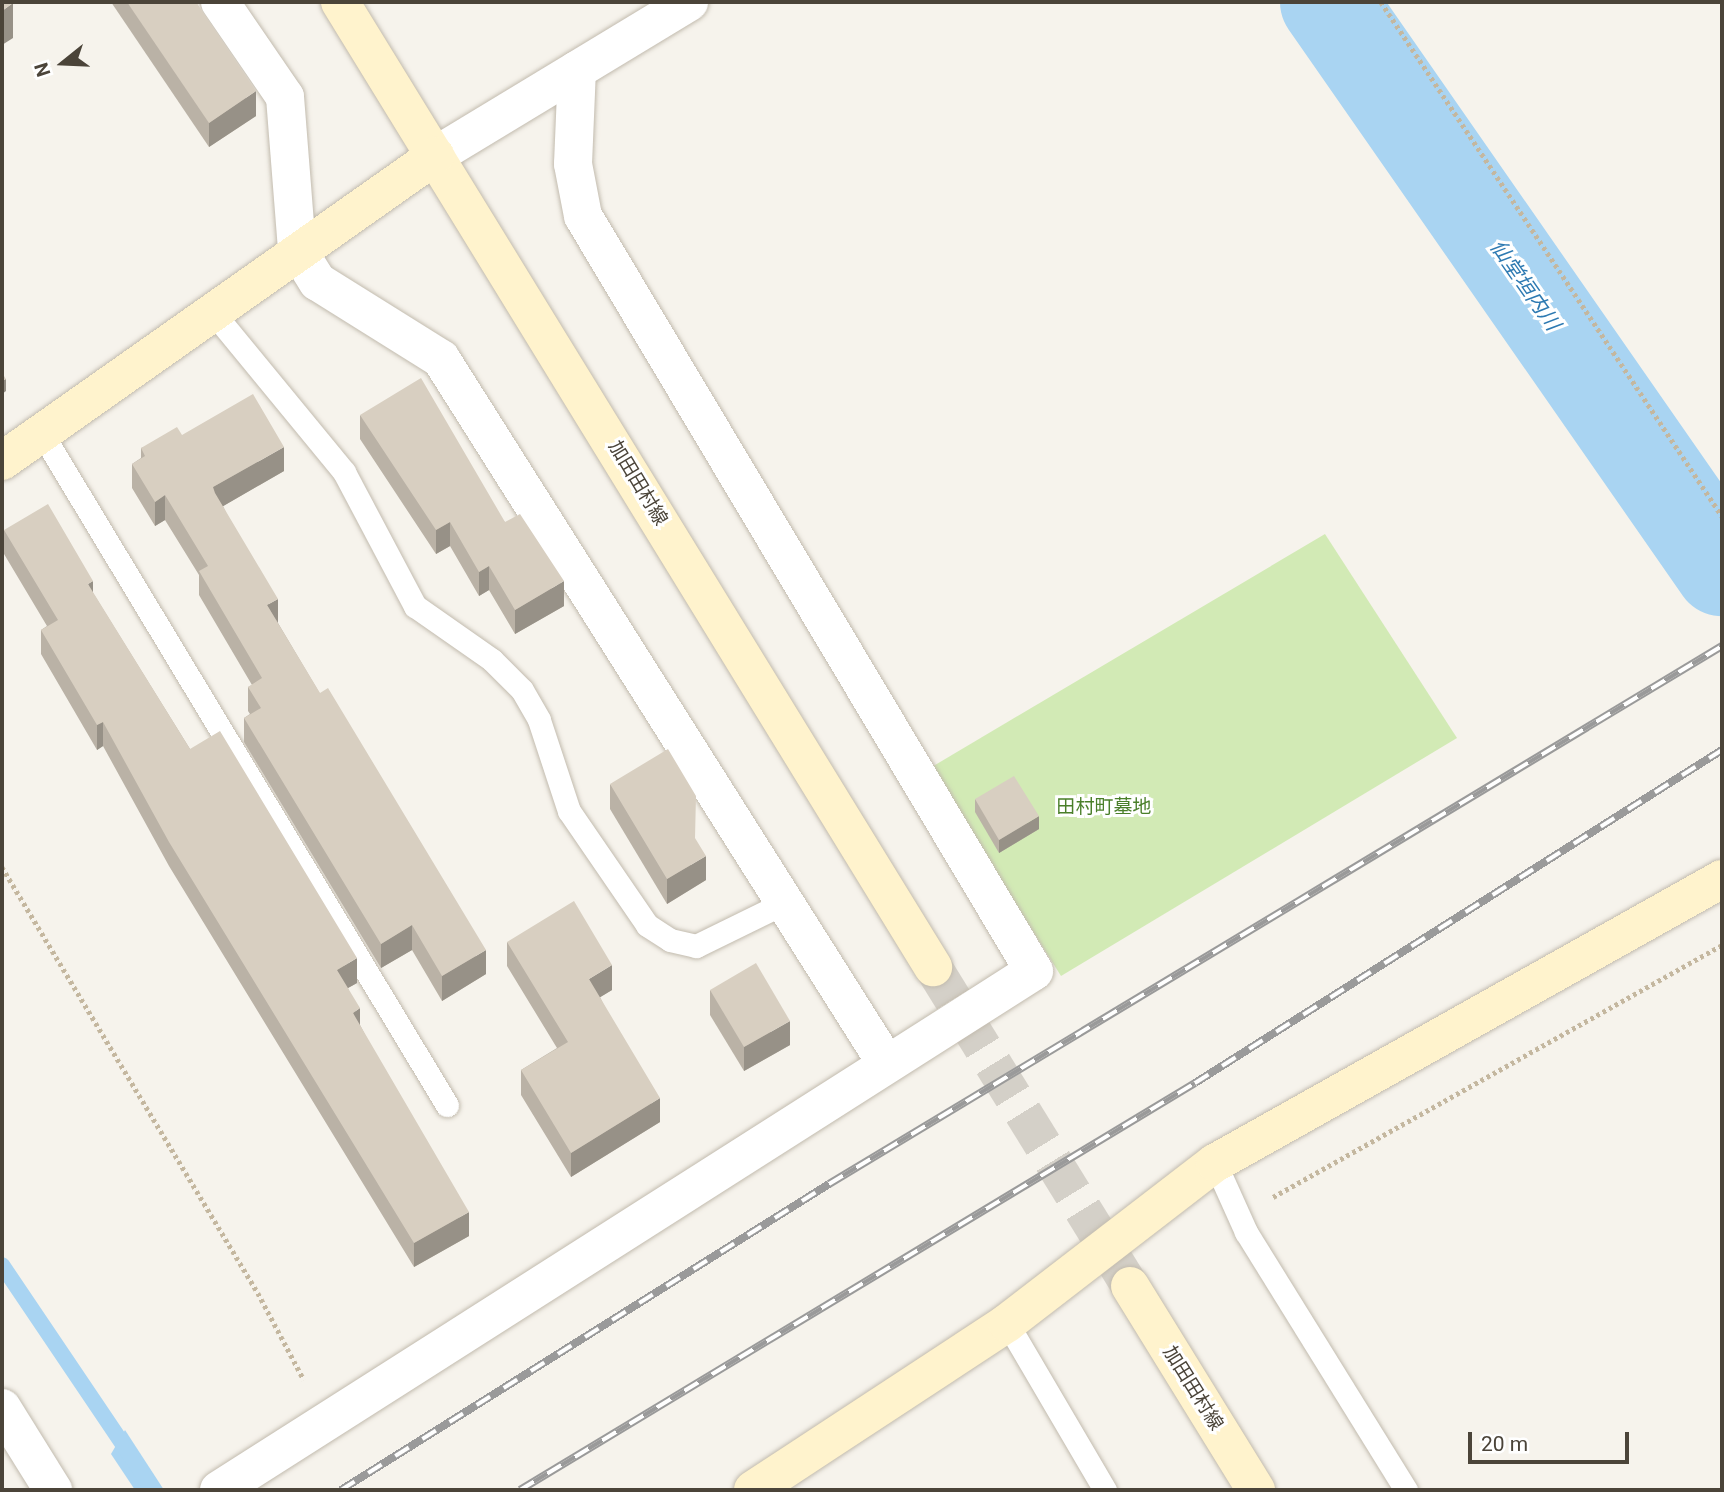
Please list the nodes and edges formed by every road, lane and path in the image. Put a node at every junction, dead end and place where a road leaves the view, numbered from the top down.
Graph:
1 (220, 2) edge
2 (340, 2) edge
3 (689, 2) edge
4 (1381, 2) edge
5 (577, 71) junction
6 (435, 156) junction
7 (297, 249) junction
8 (211, 310) junction
9 (41, 432) junction
10 (2, 461) edge
11 (1722, 516) edge
12 (2, 867) edge
13 (1722, 879) edge
14 (788, 901) junction
15 (933, 967) tunnel mouth
16 (886, 1063) junction
17 (447, 1105) dead end
18 (1215, 1163) junction
19 (1130, 1286) tunnel mouth
20 (1007, 1323) junction
21 (306, 1385) dead end
22 (2, 1408) edge
23 (53, 1490) edge
24 (219, 1490) edge
25 (752, 1490) edge
26 (1105, 1490) edge
27 (1256, 1490) edge
28 (1406, 1490) edge

1 - 7 street
2 - 6 street, 加田田村線
3 - 5 street
4 - 11 path
5 - 6 street
5 - 16 street
6 - 7 street
6 - 15 street, 加田田村線
7 - 8 street
7 - 14 street
8 - 9 street
8 - 14 lane
9 - 10 street
9 - 17 lane
12 - 21 path
13 - 18 street
14 - 16 street
16 - 24 street
18 - 20 street
18 - 28 lane
19 - 27 street, 加田田村線
20 - 25 street
20 - 26 lane
22 - 23 street

